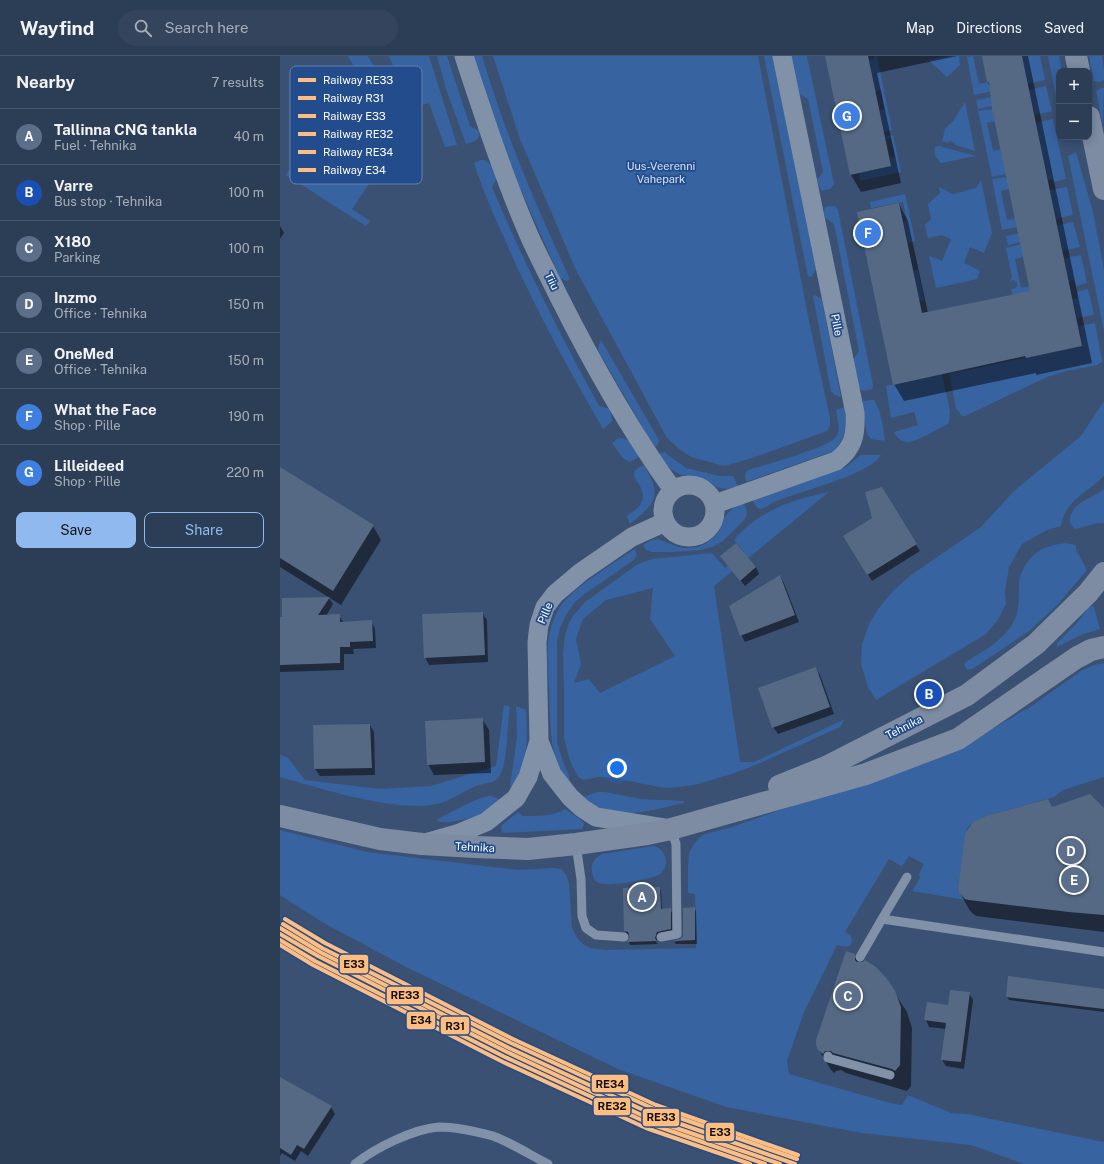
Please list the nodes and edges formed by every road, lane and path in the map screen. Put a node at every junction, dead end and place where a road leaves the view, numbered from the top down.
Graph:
1 (464, 56) edge
2 (782, 56) edge
3 (1076, 56) edge
4 (1078, 68) edge
5 (1092, 131) edge
6 (1104, 189) edge
7 (673, 490) junction
8 (714, 504) junction
9 (664, 522) junction
10 (1104, 573) edge
11 (1104, 647) edge
12 (539, 741) junction
13 (280, 816) edge
14 (671, 829) junction
15 (422, 844) junction
16 (576, 844) junction
17 (907, 877) dead end
18 (882, 919) junction
19 (624, 937) dead end
20 (661, 937) dead end
21 (1104, 952) edge
22 (860, 957) dead end
23 (828, 1056) dead end
24 (890, 1075) dead end
25 (355, 1164) edge
26 (548, 1164) edge

1 - 7 street, Tiiu
2 - 8 street, Pille
3 - 4 main road
5 - 6 main road
7 - 8 street
7 - 9 street
8 - 9 street
9 - 12 street, Pille
10 - 14 main road, Tehnika
11 - 14 main road, Tehnika
12 - 14 street, Pille
12 - 15 street, Pille
13 - 15 main road, Tehnika
14 - 16 main road, Tehnika
14 - 20 lane
15 - 16 main road, Tehnika
16 - 19 lane
17 - 18 lane
18 - 21 lane
18 - 22 lane
23 - 24 lane
25 - 26 lane

